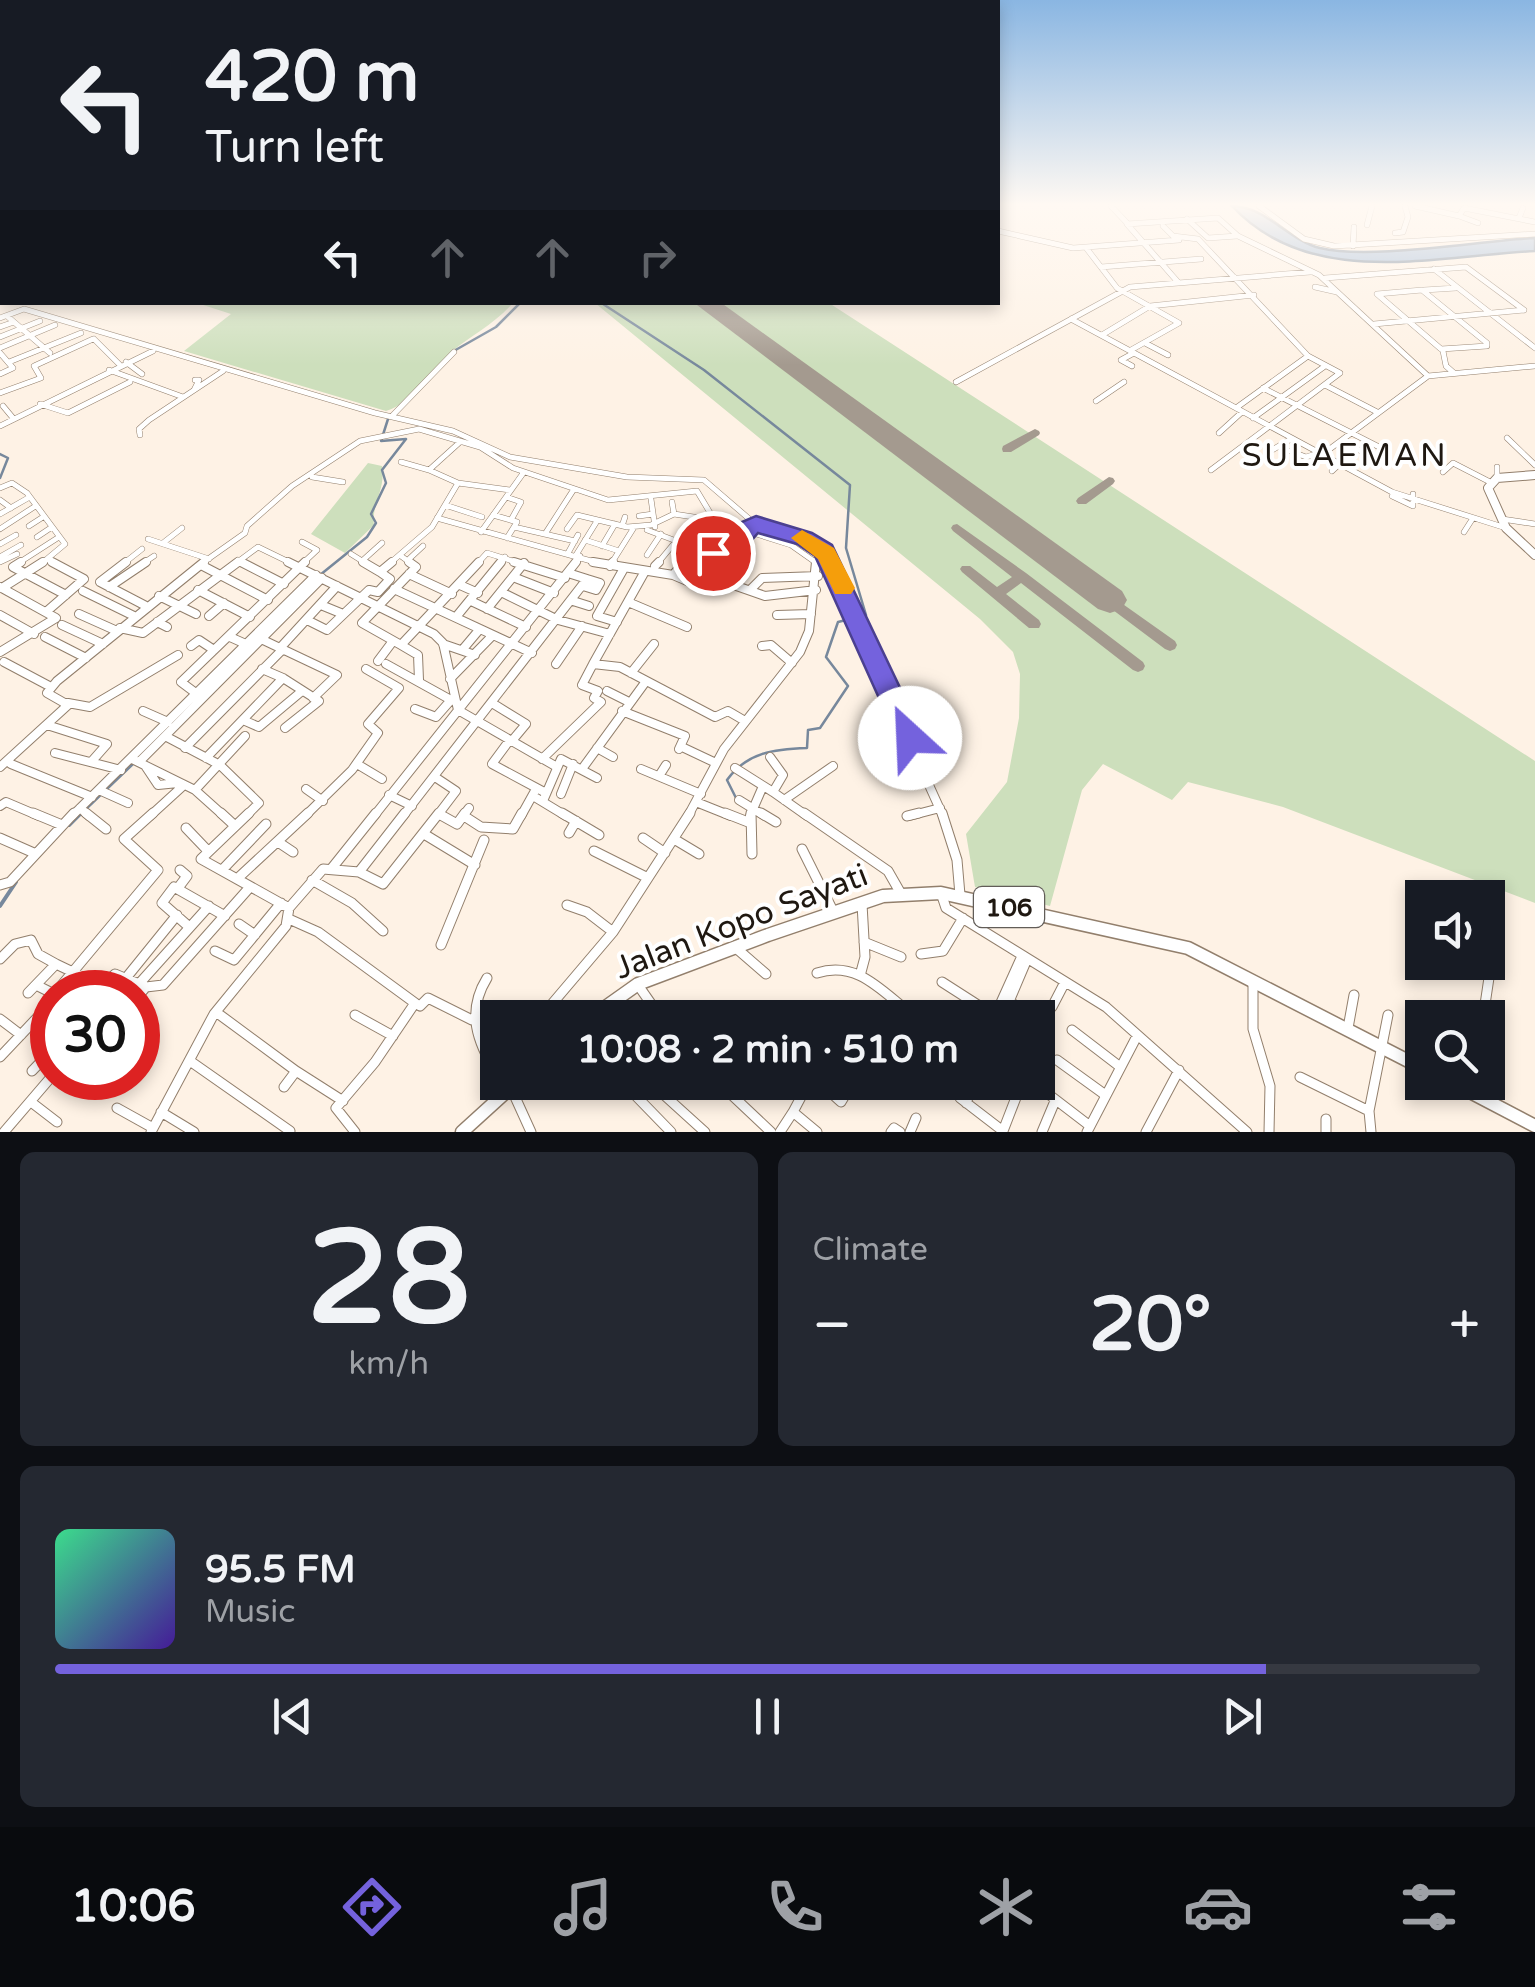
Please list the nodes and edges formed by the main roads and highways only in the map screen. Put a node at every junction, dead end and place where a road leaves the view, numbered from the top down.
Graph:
1 (1535, 474) edge
2 (1535, 555) edge
3 (616, 1000) edge
4 (1405, 1059) edge
5 (498, 1100) edge
6 (1496, 1100) edge
7 (1535, 1126) edge
8 (462, 1132) edge

1 - 2 main road
3 - 4 main road, Jalan Kopo Sayati / 106
5 - 8 main road
6 - 7 main road

